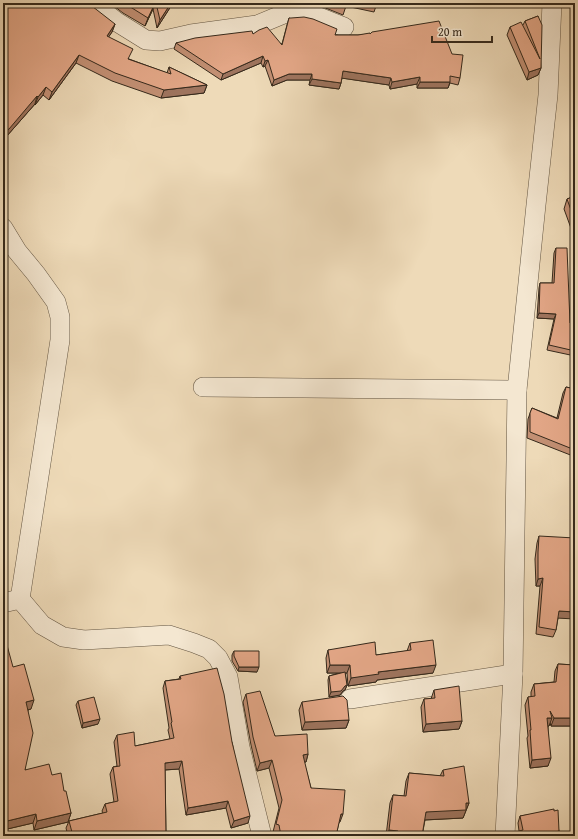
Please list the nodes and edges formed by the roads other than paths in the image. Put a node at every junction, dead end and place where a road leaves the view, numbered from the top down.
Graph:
1 (92, 3) edge
2 (552, 3) edge
3 (344, 27) dead end
4 (3, 228) edge
5 (202, 386) dead end
6 (517, 390) junction
7 (12, 601) edge
8 (513, 674) junction
9 (350, 699) dead end
10 (262, 836) edge
11 (505, 836) edge

1 - 3 street
2 - 6 street
4 - 7 street
5 - 6 street
6 - 8 street
7 - 10 street
8 - 9 street
8 - 11 street

